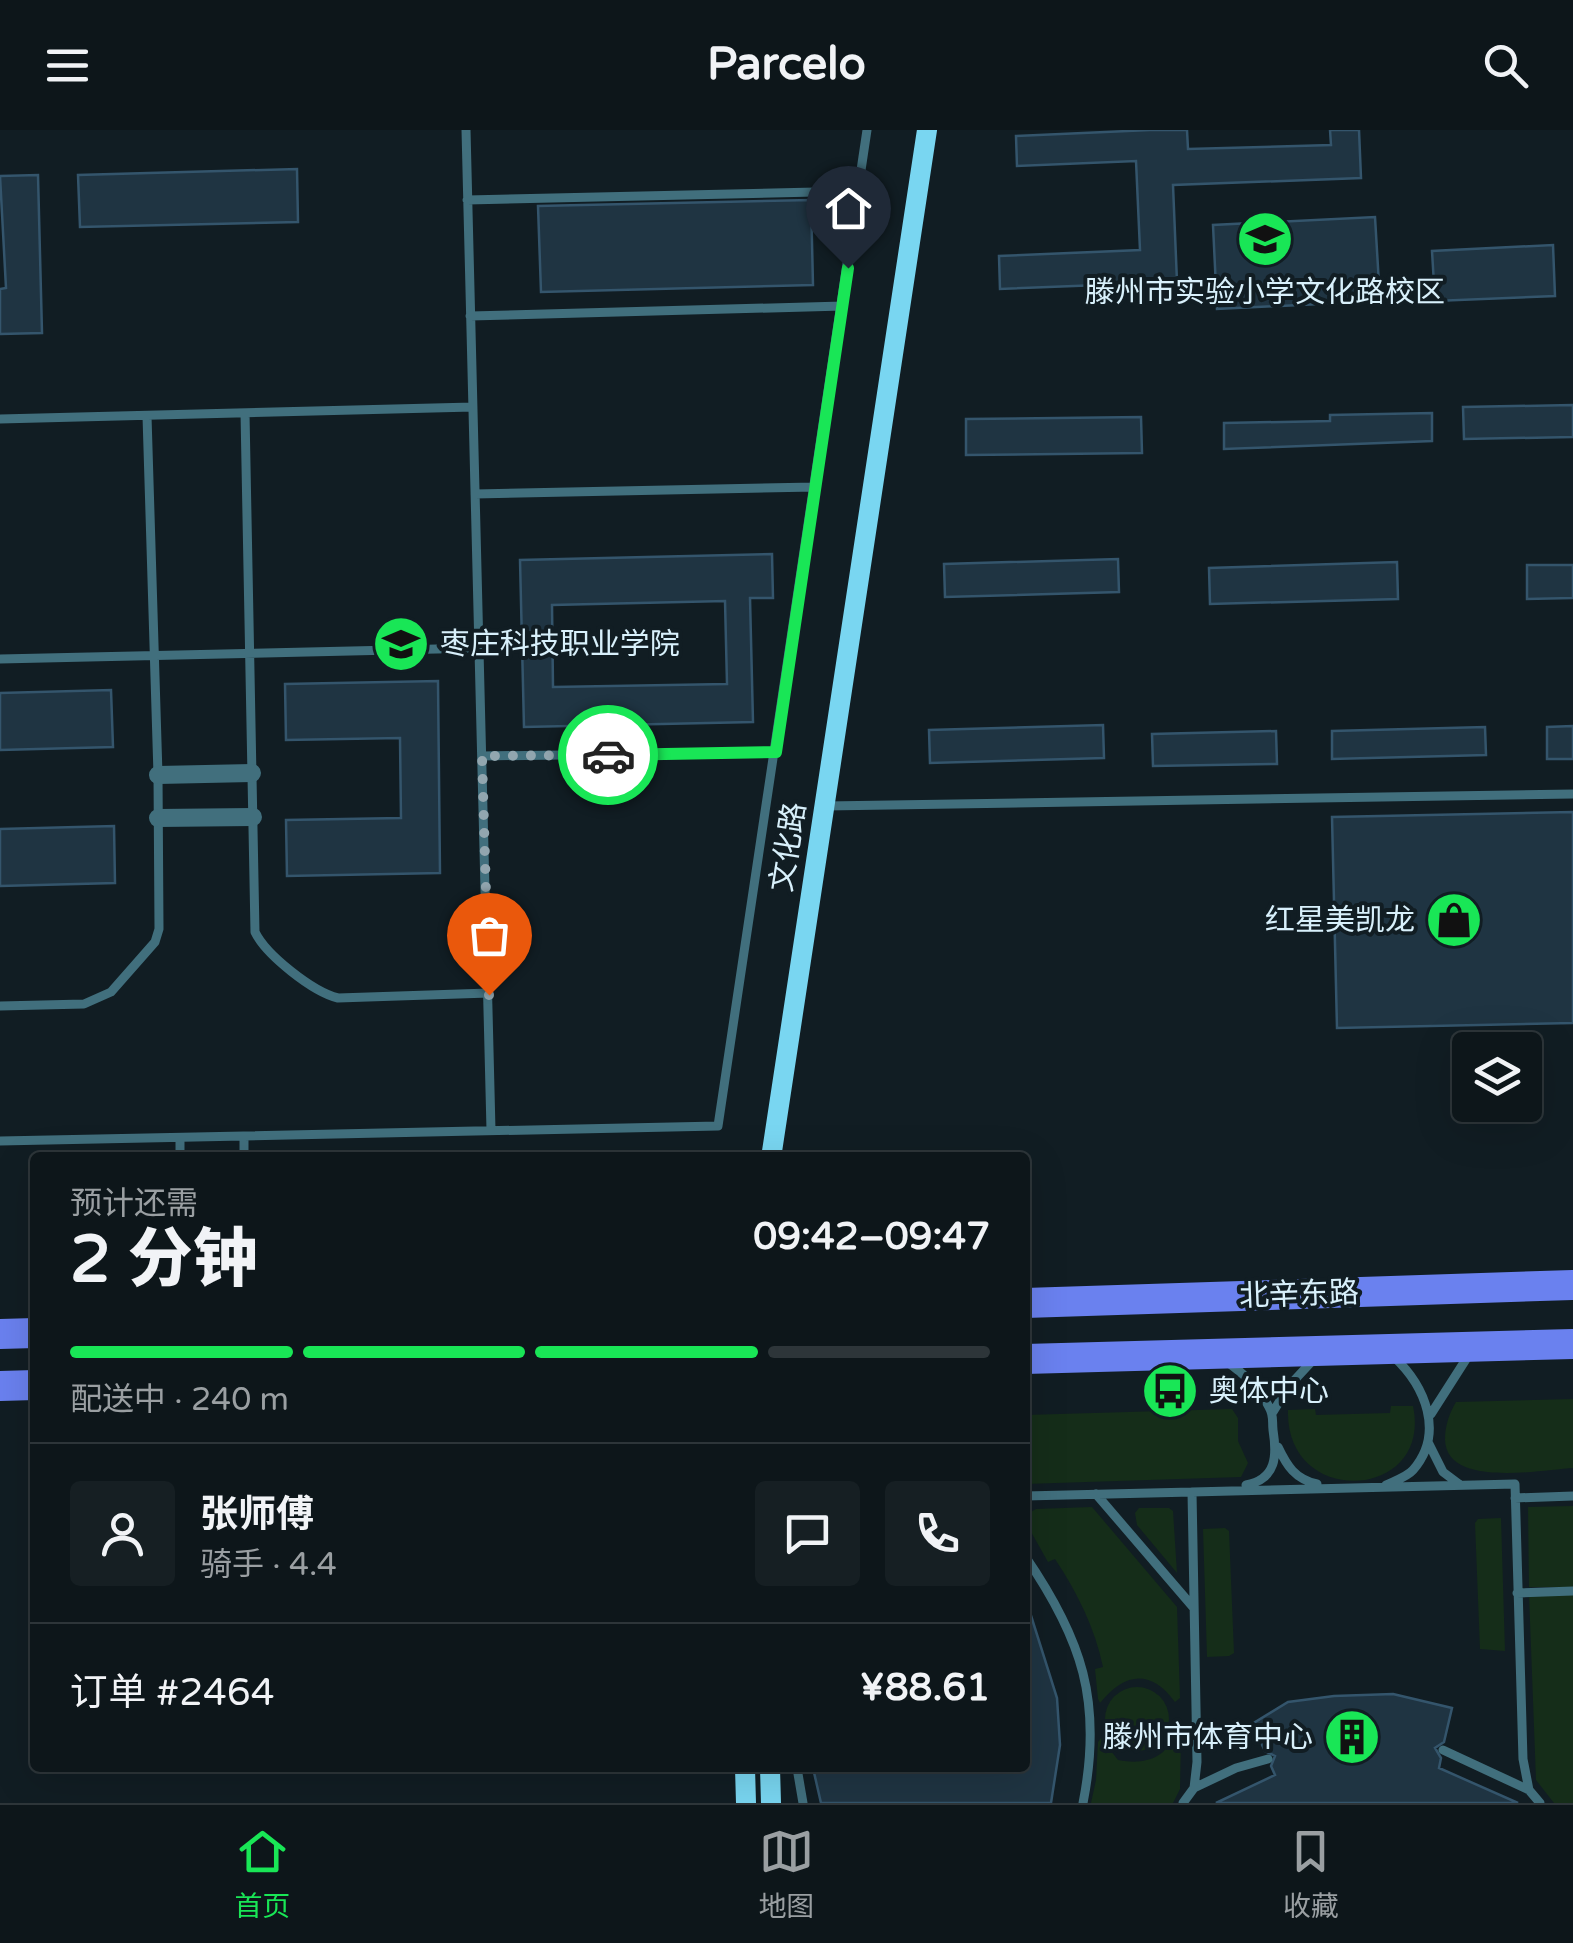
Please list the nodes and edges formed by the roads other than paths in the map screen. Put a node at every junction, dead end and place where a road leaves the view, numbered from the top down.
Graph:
1 (466, 130) edge
2 (867, 130) edge
3 (927, 130) edge
4 (859, 191) junction
5 (467, 200) junction
6 (843, 306) junction
7 (470, 316) junction
8 (473, 407) junction
9 (245, 413) junction
10 (147, 416) junction
11 (0, 420) edge
12 (815, 487) junction
13 (475, 494) junction
14 (480, 648) junction
15 (250, 654) junction
16 (155, 657) junction
17 (0, 660) edge
18 (776, 752) junction
19 (482, 756) junction
20 (252, 773) junction
21 (158, 775) junction
22 (1573, 794) edge
23 (824, 806) junction
24 (253, 816) junction
25 (158, 818) junction
26 (489, 994) junction
27 (0, 1006) edge
28 (491, 1130) junction
29 (244, 1137) junction
30 (180, 1139) junction
31 (0, 1140) edge
32 (180, 1152) edge
33 (244, 1152) edge
34 (772, 1152) edge
35 (1573, 1285) edge
36 (1030, 1303) edge
37 (30, 1333) edge
38 (0, 1334) edge
39 (1573, 1344) edge
40 (1475, 1347) junction
41 (1383, 1349) junction
42 (1330, 1351) junction
43 (1216, 1354) junction
44 (1030, 1358) edge
45 (30, 1385) edge
46 (0, 1386) edge
47 (1272, 1412) junction
48 (1430, 1414) junction
49 (1428, 1442) junction
50 (1278, 1447) junction
51 (1462, 1486) junction
52 (1337, 1487) junction
53 (1384, 1487) junction
54 (1226, 1490) junction
55 (1192, 1492) junction
56 (1096, 1494) junction
57 (1030, 1496) edge
58 (1573, 1496) edge
59 (1516, 1498) junction
60 (1030, 1563) edge
61 (1573, 1591) edge
62 (1517, 1593) junction
63 (1193, 1607) junction
64 (1442, 1750) dead end
65 (1268, 1758) dead end
66 (745, 1772) edge
67 (770, 1772) edge
68 (798, 1772) edge
69 (1194, 1788) junction
70 (1529, 1790) junction
71 (746, 1803) edge
72 (771, 1803) edge
73 (804, 1803) edge
74 (1083, 1803) edge
75 (1183, 1803) edge
76 (1540, 1803) edge

1 - 5 lane
2 - 4 lane
3 - 23 street, 文化路
4 - 5 lane
4 - 6 lane
5 - 7 lane
6 - 7 lane
6 - 12 lane
7 - 8 lane
8 - 9 lane
8 - 13 lane
9 - 10 lane
9 - 15 lane
10 - 11 lane
10 - 16 lane
12 - 13 lane
12 - 18 lane
13 - 14 lane
14 - 15 lane
14 - 19 lane
15 - 16 lane
15 - 20 lane
16 - 17 lane
16 - 21 lane
18 - 19 lane
18 - 28 lane
19 - 26 lane
20 - 21 street
20 - 24 lane
21 - 25 lane
22 - 23 lane
23 - 34 street, 文化路
24 - 25 street
24 - 26 lane
25 - 27 lane
26 - 28 lane
28 - 29 lane
29 - 30 lane
29 - 33 lane
30 - 31 lane
30 - 32 lane
35 - 36 main road, 北辛东路
37 - 38 main road
39 - 40 main road, 北辛东路
40 - 41 main road, 北辛东路
40 - 48 lane
41 - 42 main road, 北辛东路
41 - 48 lane
42 - 43 main road, 北辛东路
42 - 47 lane
43 - 44 main road, 北辛东路
43 - 47 lane
45 - 46 main road
47 - 50 lane
48 - 49 lane
49 - 51 lane
49 - 53 lane
50 - 52 lane
50 - 54 lane
51 - 53 lane
51 - 59 lane
52 - 53 lane
52 - 54 lane
54 - 55 lane
55 - 56 lane
55 - 63 lane
56 - 57 lane
56 - 63 lane
58 - 59 lane
59 - 62 lane
60 - 74 lane
61 - 62 lane
62 - 70 lane
63 - 69 lane
64 - 70 lane
65 - 69 lane
66 - 71 street
67 - 72 street
68 - 73 lane
69 - 75 lane
70 - 76 lane

